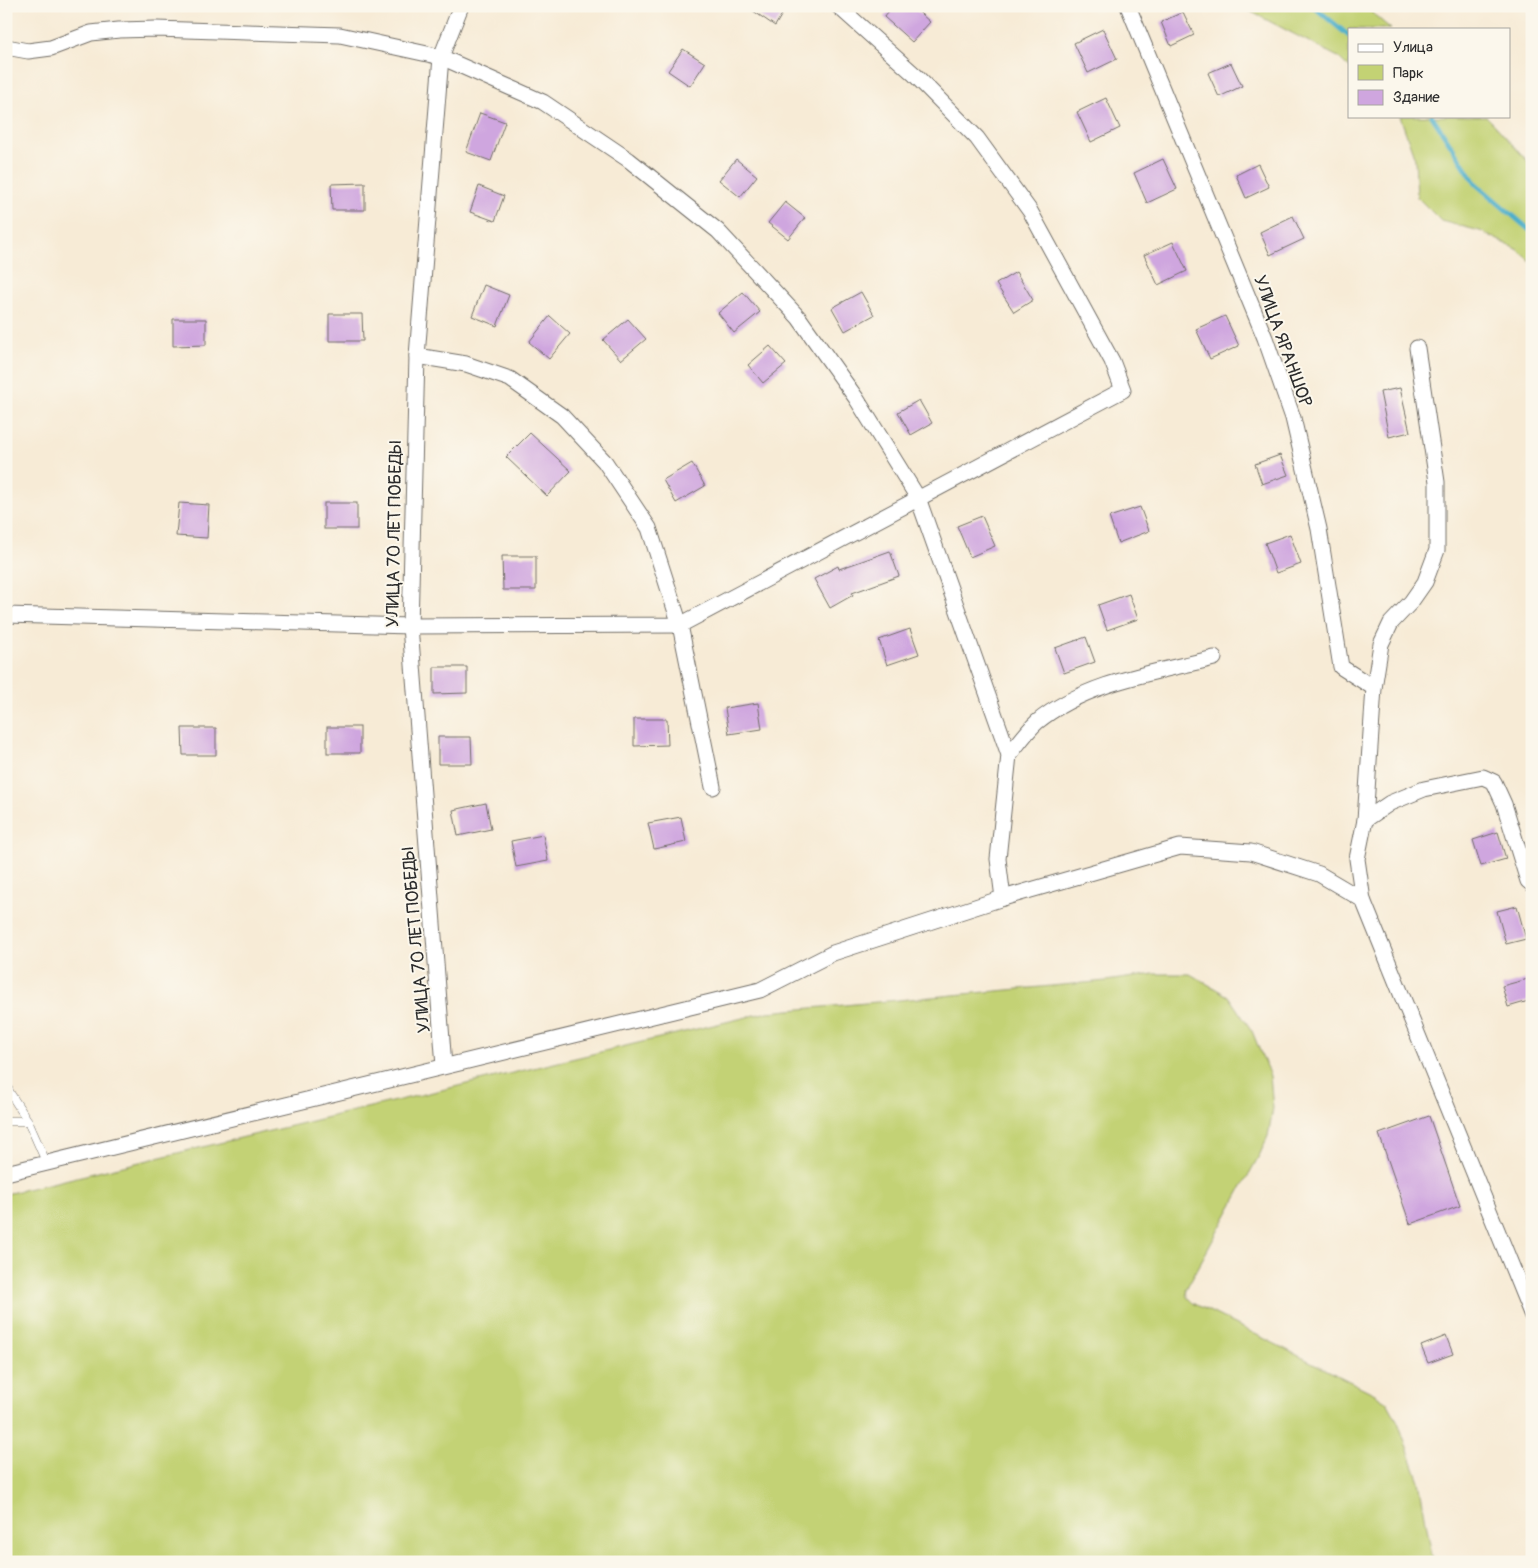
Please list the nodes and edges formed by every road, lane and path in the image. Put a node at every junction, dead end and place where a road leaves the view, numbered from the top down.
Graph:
1 (461, 6) edge
2 (838, 6) edge
3 (1128, 6) edge
4 (6, 47) edge
5 (441, 57) junction
6 (1417, 348) dead end
7 (417, 356) junction
8 (918, 498) junction
9 (6, 615) edge
10 (680, 624) junction
11 (410, 626) junction
12 (1214, 658) dead end
13 (1374, 688) junction
14 (1009, 755) junction
15 (713, 787) dead end
16 (1365, 820) junction
17 (1532, 884) edge
18 (1003, 898) junction
19 (1363, 900) junction
20 (444, 1066) junction
21 (6, 1084) edge
22 (6, 1121) edge
23 (28, 1121) junction
24 (48, 1164) junction
25 (6, 1173) edge
26 (1532, 1316) edge

1 - 5 street, УЛИЦА 70 ЛЕТ ПОБЕДЫ
2 - 8 street
3 - 13 street, УЛИЦА ЯРАНШОР
4 - 5 street
5 - 7 street, УЛИЦА 70 ЛЕТ ПОБЕДЫ
5 - 8 street
6 - 13 street
7 - 10 street
7 - 11 street, УЛИЦА 70 ЛЕТ ПОБЕДЫ
8 - 10 street
8 - 14 street
9 - 11 street
10 - 11 street
10 - 15 street
11 - 20 street, УЛИЦА 70 ЛЕТ ПОБЕДЫ
12 - 14 street
13 - 16 street
14 - 18 street
16 - 17 street
16 - 19 street
18 - 19 street
18 - 20 street
19 - 26 street
20 - 24 street
21 - 23 lane
22 - 23 lane
23 - 24 lane
24 - 25 street

